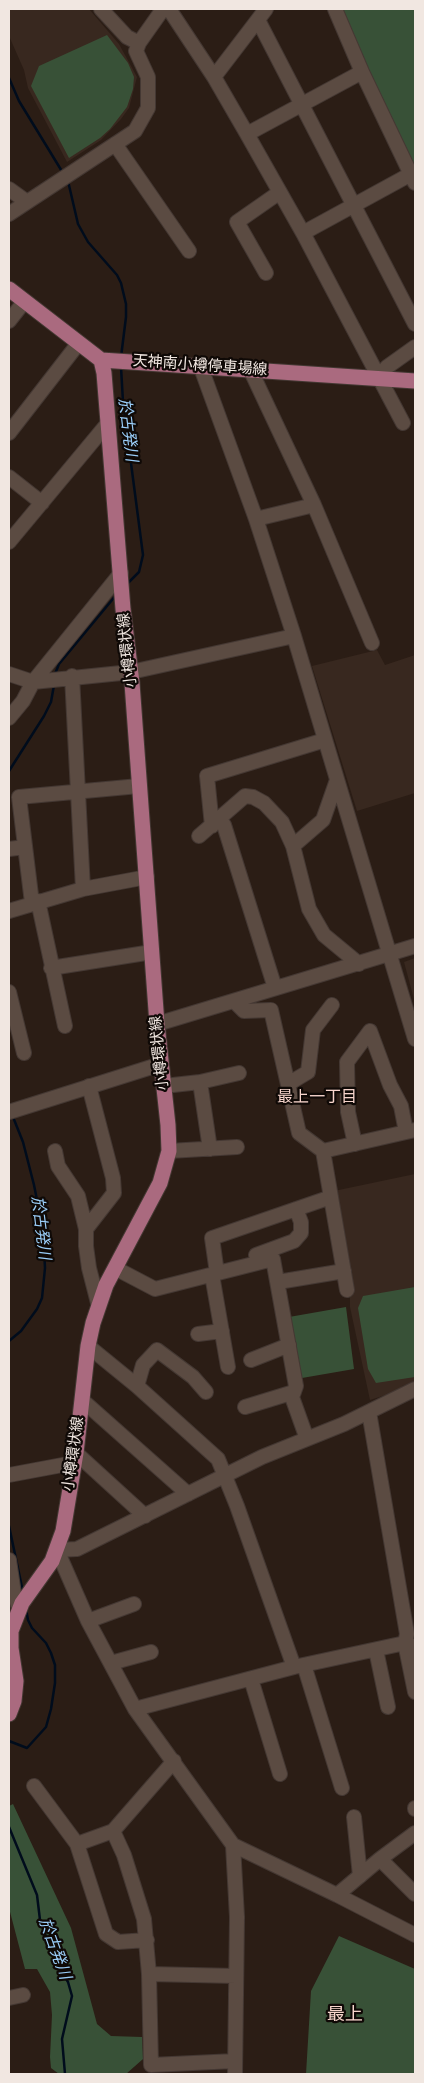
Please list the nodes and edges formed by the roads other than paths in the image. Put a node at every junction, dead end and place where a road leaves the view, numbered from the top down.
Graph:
1 (101, 9) edge
2 (163, 9) edge
3 (169, 9) edge
4 (266, 9) edge
5 (334, 9) edge
6 (258, 20) junction
7 (139, 43) junction
8 (362, 72) junction
9 (214, 77) junction
10 (301, 105) junction
11 (248, 134) junction
12 (115, 144) junction
13 (413, 179) edge
14 (9, 189) edge
15 (280, 192) junction
16 (27, 202) junction
17 (353, 206) junction
18 (9, 214) edge
19 (303, 232) junction
20 (189, 251) dead end
21 (266, 273) dead end
22 (9, 289) edge
23 (24, 302) junction
24 (9, 321) edge
25 (415, 324) edge
26 (78, 344) junction
27 (415, 347) edge
28 (107, 360) junction
29 (200, 365) junction
30 (250, 369) junction
31 (378, 378) junction
32 (415, 381) edge
33 (108, 423) junction
34 (403, 423) dead end
35 (9, 433) edge
36 (9, 477) edge
37 (42, 504) junction
38 (314, 505) junction
39 (256, 519) junction
40 (9, 542) edge
41 (121, 577) junction
42 (294, 636) junction
43 (372, 643) dead end
44 (131, 672) junction
45 (9, 674) edge
46 (72, 676) junction
47 (38, 681) junction
48 (9, 718) edge
49 (325, 740) junction
50 (337, 780) junction
51 (139, 786) junction
52 (78, 791) junction
53 (215, 822) junction
54 (200, 836) dead end
55 (293, 846) junction
56 (25, 847) junction
57 (9, 849) edge
58 (147, 877) junction
59 (83, 889) junction
60 (35, 902) junction
61 (9, 912) edge
62 (415, 946) edge
63 (152, 952) junction
64 (390, 954) junction
65 (359, 964) junction
66 (51, 968) junction
67 (275, 988) junction
68 (9, 992) edge
69 (234, 1001) junction
70 (332, 1005) dead end
71 (157, 1024) junction
72 (65, 1026) dead end
73 (415, 1039) edge
74 (24, 1054) dead end
75 (161, 1064) junction
76 (239, 1073) dead end
77 (200, 1082) junction
78 (288, 1084) junction
79 (89, 1086) junction
80 (164, 1086) junction
81 (11, 1111) edge
82 (410, 1131) edge
83 (355, 1144) junction
84 (237, 1147) dead end
85 (210, 1148) junction
86 (55, 1151) dead end
87 (169, 1151) junction
88 (323, 1151) junction
89 (331, 1197) junction
90 (296, 1209) junction
91 (86, 1229) junction
92 (250, 1265) junction
93 (115, 1268) junction
94 (344, 1271) junction
95 (215, 1274) junction
96 (278, 1282) junction
97 (347, 1290) dead end
98 (98, 1303) junction
99 (222, 1331) junction
100 (198, 1334) dead end
101 (289, 1344) junction
102 (88, 1346) junction
103 (251, 1360) dead end
104 (228, 1367) dead end
105 (137, 1386) junction
106 (415, 1389) edge
107 (206, 1392) dead end
108 (294, 1392) junction
109 (82, 1400) junction
110 (245, 1406) dead end
111 (369, 1412) junction
112 (307, 1439) junction
113 (74, 1458) junction
114 (9, 1475) edge
115 (225, 1475) junction
116 (188, 1494) junction
117 (145, 1516) junction
118 (57, 1550) junction
119 (9, 1560) edge
120 (134, 1604) dead end
121 (16, 1611) edge
122 (88, 1621) junction
123 (410, 1645) edge
124 (376, 1650) junction
125 (152, 1652) dead end
126 (111, 1663) junction
127 (299, 1666) junction
128 (251, 1678) junction
129 (415, 1692) edge
130 (388, 1707) dead end
131 (135, 1708) junction
132 (9, 1714) edge
133 (174, 1761) junction
134 (280, 1774) dead end
135 (34, 1786) dead end
136 (342, 1788) dead end
137 (354, 1817) dead end
138 (113, 1831) junction
139 (415, 1833) edge
140 (77, 1844) junction
141 (234, 1845) junction
142 (380, 1859) junction
143 (360, 1876) junction
144 (415, 1894) edge
145 (337, 1895) junction
146 (415, 1935) edge
147 (146, 1940) junction
148 (149, 1974) junction
149 (236, 1976) junction
150 (23, 1995) dead end
151 (9, 1998) edge
152 (235, 2068) edge
153 (174, 2069) edge

1 - 7 street
2 - 7 street
3 - 9 street
4 - 6 street
5 - 8 street
6 - 9 street
6 - 10 street
7 - 12 street
8 - 10 street
8 - 13 street
9 - 11 street
10 - 11 street
10 - 17 street
11 - 15 street
12 - 16 street
12 - 20 street
13 - 17 street
14 - 16 street
15 - 19 street
15 - 21 street
16 - 18 street
17 - 19 street
17 - 25 street
19 - 31 street
22 - 23 main road
23 - 24 street
23 - 26 main road
26 - 28 main road
26 - 35 street
27 - 31 street
28 - 29 main road, 天神南小樽停車場線
28 - 33 main road, 小樽環状線
29 - 30 main road, 天神南小樽停車場線
29 - 39 street
30 - 31 main road, 天神南小樽停車場線
30 - 38 street
31 - 32 main road, 天神南小樽停車場線
31 - 34 street
33 - 37 street
33 - 41 main road, 小樽環状線
36 - 37 street
37 - 40 street
38 - 39 street
38 - 43 street
39 - 42 street
41 - 44 main road, 小樽環状線
41 - 47 street
42 - 44 street
42 - 49 street
44 - 46 street
44 - 51 main road, 小樽環状線
45 - 47 street
46 - 47 street
46 - 52 street
47 - 48 street
49 - 50 street
49 - 53 street
50 - 55 street
50 - 64 street
51 - 52 street
51 - 58 main road, 小樽環状線
52 - 56 street
52 - 59 street
53 - 54 street
53 - 55 street
53 - 67 street
55 - 65 street
56 - 57 street
56 - 60 street
58 - 59 street
58 - 63 main road, 小樽環状線
59 - 60 street
60 - 61 street
60 - 66 street
62 - 64 street
63 - 66 street
63 - 71 main road, 小樽環状線
64 - 65 street
64 - 73 street
65 - 67 street
66 - 72 street
67 - 69 street
68 - 74 street
69 - 71 street
69 - 78 street
70 - 78 street
71 - 75 main road, 小樽環状線
75 - 79 street
75 - 80 main road, 小樽環状線
76 - 77 street
77 - 80 street
77 - 85 street
78 - 88 street
79 - 81 street
79 - 91 street
80 - 87 main road, 小樽環状線
82 - 83 street
82 - 83 street
83 - 88 street
84 - 85 street
85 - 87 street
86 - 91 street
87 - 93 main road, 小樽環状線
88 - 89 street
89 - 90 street
89 - 94 street
90 - 92 street
90 - 95 street
91 - 98 street
92 - 95 street
92 - 96 street
93 - 95 street
93 - 98 main road, 小樽環状線
94 - 96 street
94 - 97 street
95 - 99 street
96 - 101 street
98 - 102 main road, 小樽環状線
99 - 100 street
99 - 104 street
101 - 103 street
101 - 108 street
102 - 105 street
102 - 109 main road, 小樽環状線
105 - 107 street
105 - 115 street
106 - 111 street
108 - 110 street
108 - 112 street
109 - 113 main road, 小樽環状線
109 - 116 street
111 - 112 street
111 - 123 street
112 - 115 street
113 - 114 street
113 - 117 street
113 - 118 main road, 小樽環状線
115 - 116 street
115 - 127 street
116 - 117 street
117 - 118 street
118 - 121 main road, 小樽環状線
118 - 122 street
119 - 121 street
120 - 122 street
121 - 132 main road, 小樽環状線
122 - 126 street
123 - 124 street
123 - 129 street
124 - 127 street
124 - 130 street
125 - 126 street
126 - 131 street
127 - 128 street
127 - 136 street
128 - 131 street
128 - 134 street
131 - 133 street
133 - 138 street
133 - 141 street
135 - 140 street
137 - 143 street
138 - 140 street
138 - 147 street
139 - 142 street
140 - 147 street
141 - 145 street
141 - 149 street
142 - 143 street
142 - 144 street
143 - 145 street
145 - 146 street
147 - 148 street
148 - 149 street
148 - 153 street
149 - 152 street
150 - 151 street
152 - 153 street

